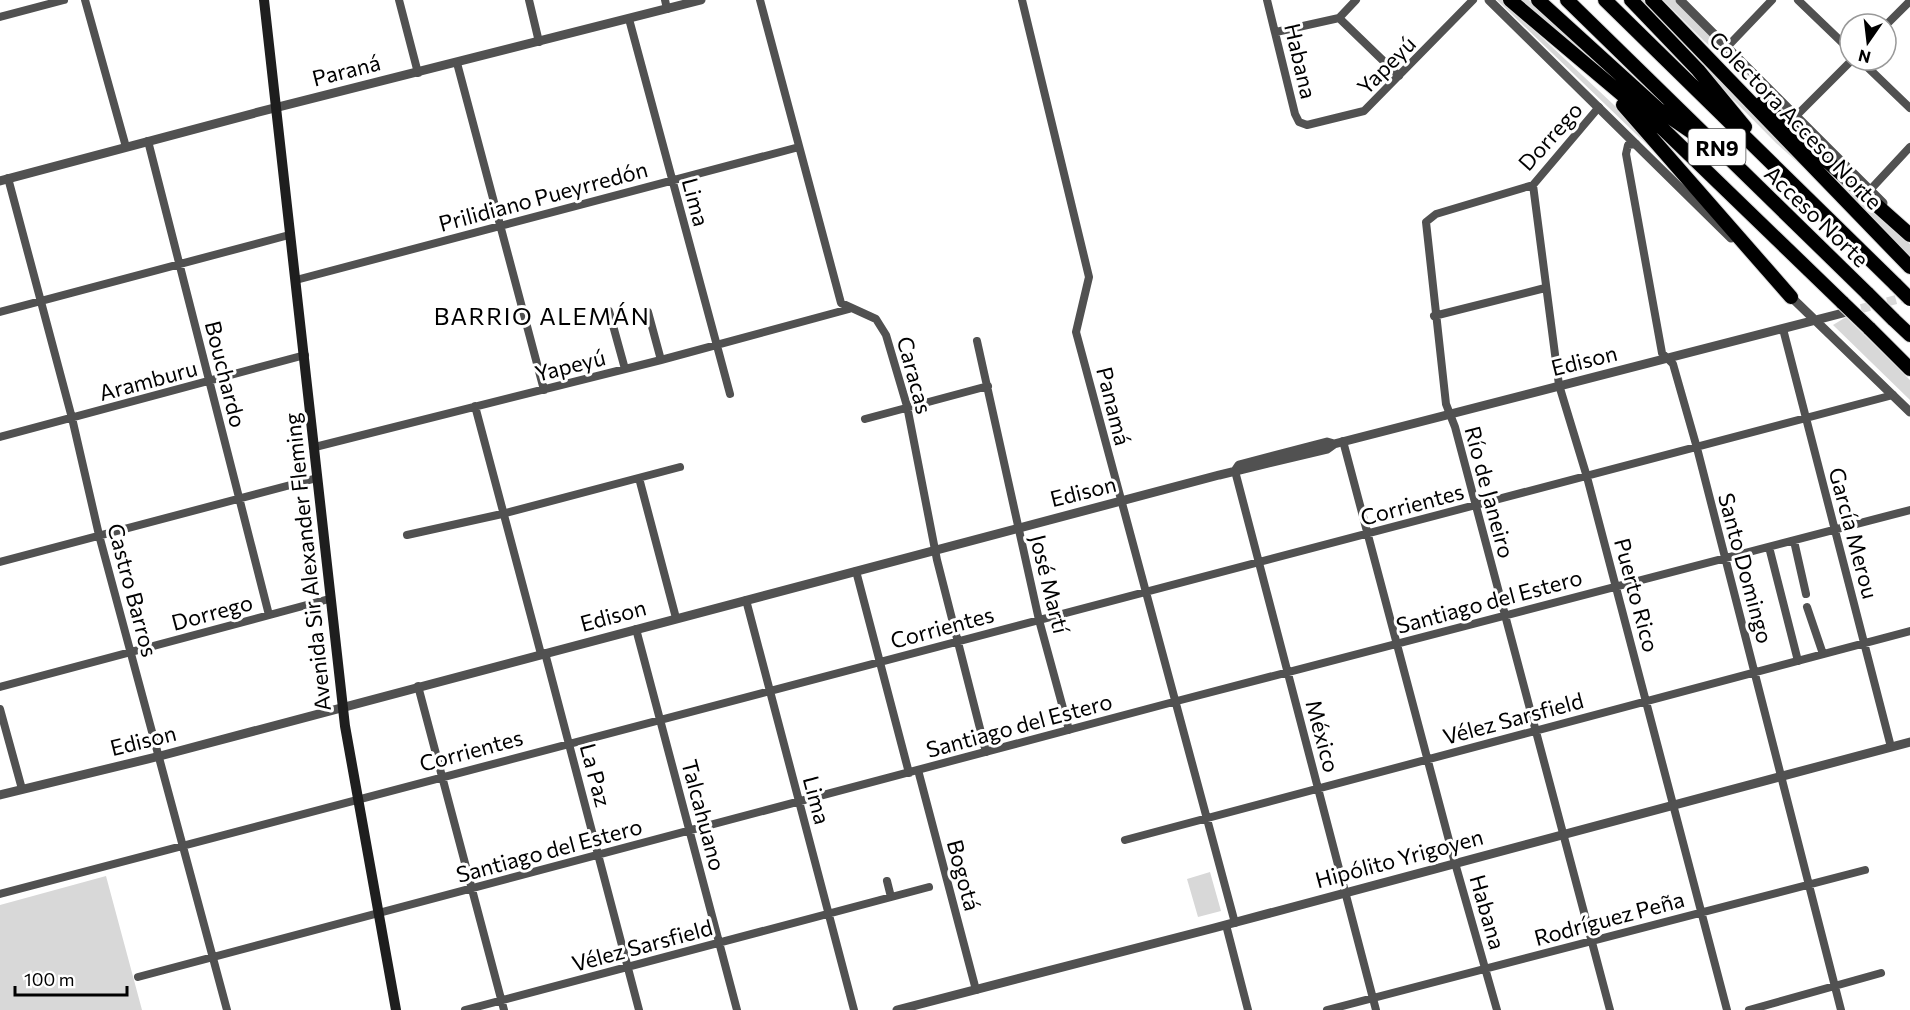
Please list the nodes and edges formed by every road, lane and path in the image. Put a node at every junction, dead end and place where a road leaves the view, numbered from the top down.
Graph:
1 (64, 0) edge
2 (85, 0) edge
3 (264, 0) edge
4 (399, 0) edge
5 (529, 0) edge
6 (701, 0) edge
7 (760, 0) edge
8 (1022, 0) edge
9 (1267, 0) edge
10 (1356, 0) edge
11 (1473, 0) edge
12 (1489, 0) edge
13 (1510, 0) edge
14 (1538, 0) edge
15 (1567, 0) edge
16 (1605, 0) edge
17 (1631, 0) edge
18 (1652, 0) edge
19 (1680, 0) edge
20 (1772, 0) edge
21 (1798, 0) edge
22 (1910, 1) edge
23 (666, 4) edge
24 (1898, 13) edge
25 (0, 17) edge
26 (1339, 18) junction
27 (629, 19) junction
28 (1678, 27) junction
29 (1276, 32) junction
30 (1838, 38) edge
31 (539, 42) junction
32 (1727, 47) junction
33 (1578, 57) junction
34 (457, 63) junction
35 (1839, 72) edge
36 (1872, 72) edge
37 (418, 73) junction
38 (1399, 76) junction
39 (276, 107) junction
40 (1599, 107) junction
41 (1910, 108) edge
42 (1796, 116) junction
43 (1306, 125) joint
44 (148, 141) junction
45 (1636, 144) junction
46 (126, 147) junction
47 (799, 147) junction
48 (1910, 147) edge
49 (1729, 160) junction
50 (4, 179) edge
51 (672, 181) junction
52 (1791, 182) junction
53 (1533, 185) junction
54 (1870, 190) junction
55 (1426, 222) joint
56 (500, 226) junction
57 (1910, 230) edge
58 (289, 235) junction
59 (1910, 236) edge
60 (180, 264) junction
61 (1910, 267) edge
62 (296, 280) junction
63 (1545, 288) junction
64 (1791, 297) junction
65 (1910, 299) edge
66 (40, 302) junction
67 (1843, 308) junction
68 (849, 309) junction
69 (609, 311) dead end
70 (0, 312) edge
71 (648, 312) dead end
72 (1434, 316) junction
73 (1815, 321) junction
74 (1783, 330) junction
75 (1910, 335) edge
76 (977, 341) dead end
77 (717, 344) junction
78 (305, 355) junction
79 (1667, 359) junction
80 (661, 360) junction
81 (625, 369) junction
82 (1910, 369) edge
83 (210, 382) junction
84 (988, 386) junction
85 (1559, 386) junction
86 (544, 390) junction
87 (730, 394) dead end
88 (1893, 395) junction
89 (475, 406) junction
90 (907, 406) junction
91 (1910, 412) edge
92 (1449, 415) junction
93 (72, 418) junction
94 (865, 419) dead end
95 (1806, 419) junction
96 (0, 437) edge
97 (1339, 442) junction
98 (315, 447) junction
99 (1696, 448) junction
100 (680, 467) dead end
101 (1235, 471) junction
102 (317, 477) junction
103 (1587, 477) junction
104 (639, 478) junction
105 (239, 498) junction
106 (1122, 501) junction
107 (1476, 506) junction
108 (1910, 510) edge
109 (502, 514) junction
110 (1018, 528) junction
111 (1835, 530) junction
112 (1369, 534) junction
113 (99, 535) junction
114 (407, 535) dead end
115 (1794, 540) junction
116 (1769, 547) junction
117 (936, 550) junction
118 (1725, 558) junction
119 (0, 562) edge
120 (1259, 563) junction
121 (856, 571) junction
122 (1616, 587) junction
123 (1148, 592) junction
124 (1806, 594) dead end
125 (329, 599) junction
126 (746, 600) junction
127 (1807, 607) dead end
128 (269, 615) junction
129 (1505, 616) junction
130 (676, 618) junction
131 (1039, 620) junction
132 (636, 629) junction
133 (1910, 631) edge
134 (957, 642) junction
135 (1864, 643) junction
136 (1398, 644) junction
137 (130, 652) junction
138 (543, 654) junction
139 (1824, 654) junction
140 (1798, 661) junction
141 (880, 662) junction
142 (1288, 672) junction
143 (1755, 672) junction
144 (418, 686) junction
145 (0, 687) edge
146 (770, 691) junction
147 (1177, 701) junction
148 (1646, 701) junction
149 (343, 708) junction
150 (0, 709) edge
151 (660, 719) junction
152 (1070, 730) junction
153 (1536, 730) junction
154 (1910, 742) edge
155 (569, 743) junction
156 (1891, 747) junction
157 (986, 752) junction
158 (160, 756) junction
159 (1428, 759) junction
160 (914, 772) junction
161 (442, 776) junction
162 (1782, 776) junction
163 (1318, 788) junction
164 (22, 789) junction
165 (0, 795) edge
166 (357, 799) junction
167 (799, 802) junction
168 (1673, 805) junction
169 (1208, 818) junction
170 (690, 831) junction
171 (1564, 834) junction
172 (1125, 840) dead end
173 (183, 844) junction
174 (598, 856) junction
175 (1455, 863) junction
176 (1865, 870) dead end
177 (887, 881) dead end
178 (1808, 884) junction
179 (929, 887) dead end
180 (472, 890) junction
181 (1347, 893) junction
182 (0, 894) edge
183 (891, 897) junction
184 (1701, 912) junction
185 (828, 914) junction
186 (378, 915) junction
187 (1231, 924) junction
188 (1591, 941) junction
189 (719, 943) junction
190 (214, 959) junction
191 (628, 967) junction
192 (1486, 969) junction
193 (1881, 973) dead end
194 (138, 977) dead end
195 (1834, 986) junction
196 (976, 990) junction
197 (1373, 998) junction
198 (501, 1000) junction
199 (227, 1010) edge
200 (396, 1010) edge
201 (465, 1010) edge
202 (504, 1010) edge
203 (639, 1010) edge
204 (738, 1010) edge
205 (854, 1010) edge
206 (897, 1010) edge
207 (1248, 1010) edge
208 (1327, 1010) edge
209 (1376, 1010) edge
210 (1497, 1010) edge
211 (1610, 1010) edge
212 (1727, 1010) edge
213 (1749, 1010) edge
214 (1841, 1010) edge

1 - 25 street
2 - 46 street
3 - 39 main road, Avenida Sir Alexander Fleming
4 - 37 street
5 - 31 street
6 - 23 street, Paraná
7 - 47 street
8 - 106 street, Panamá
9 - 29 street, Habana
10 - 26 street
11 - 38 street, Yapeyú
12 - 40 street
13 - 33 highway
14 - 49 highway
15 - 49 highway, Acceso Norte / RN9
16 - 52 highway, Acceso Norte / RN9
17 - 52 highway
18 - 28 highway, Colectora Acceso Norte
19 - 32 street
20 - 32 street
21 - 30 street
22 - 24 street
23 - 27 street, Paraná
26 - 29 street
26 - 38 street
27 - 31 street, Paraná
27 - 51 street, Lima
28 - 59 highway
28 - 61 highway, Colectora Acceso Norte
29 - 43 street, Habana
31 - 34 street, Paraná
32 - 42 street
33 - 64 highway
33 - 67 highway
34 - 37 street, Paraná
34 - 56 street
35 - 42 street
36 - 41 street
37 - 39 street, Paraná
38 - 43 street, Yapeyú
39 - 44 street, Paraná
39 - 58 main road, Avenida Sir Alexander Fleming
40 - 45 street
40 - 53 street, Dorrego
42 - 54 street
44 - 46 street, Paraná
44 - 60 street, Bouchardo
45 - 64 street
45 - 79 street, Santo Domingo
46 - 50 street, Paraná
47 - 51 street, Prilidiano Pueyrredón
47 - 68 street
48 - 54 street
49 - 75 highway, Acceso Norte / RN9, bridge
50 - 66 street, Castro Barros
51 - 56 street, Prilidiano Pueyrredón
51 - 77 street, Lima
52 - 65 highway, Acceso Norte / RN9, bridge
53 - 55 street, Dorrego
53 - 63 street, Puerto Rico
54 - 57 street
55 - 72 street, Río de Janeiro
56 - 62 street, Prilidiano Pueyrredón
56 - 86 street
58 - 60 street
58 - 62 main road, Avenida Sir Alexander Fleming
60 - 66 street
60 - 83 street, Bouchardo
62 - 78 main road, Avenida Sir Alexander Fleming
63 - 72 street
63 - 85 street, Puerto Rico
64 - 73 street
66 - 70 street
66 - 93 street, Castro Barros
67 - 73 street, Edison
67 - 82 highway, bridge
68 - 77 street, Yapeyú
68 - 90 street, Caracas
69 - 81 street
71 - 80 street
72 - 92 street, Río de Janeiro
73 - 74 street, Edison
73 - 88 street
74 - 79 street, Edison
74 - 95 street, García Merou
76 - 84 street, José Martí
77 - 80 street, Yapeyú
77 - 87 street, Lima
78 - 83 street, Aramburu
78 - 98 main road, Avenida Sir Alexander Fleming
79 - 85 street, Edison
79 - 99 street, Santo Domingo
80 - 81 street, Yapeyú
81 - 86 street, Yapeyú
83 - 93 street, Aramburu
83 - 105 street, Bouchardo
84 - 90 street
84 - 110 street, José Martí
85 - 92 street, Edison
85 - 103 street, Puerto Rico
86 - 89 street, Yapeyú
88 - 91 street
88 - 95 street, Corrientes
89 - 98 street, Yapeyú
89 - 109 street, La Paz
90 - 94 street
90 - 117 street, Caracas
92 - 97 street, Edison
92 - 107 street, Río de Janeiro
93 - 96 street, Aramburu
93 - 113 street, Castro Barros
95 - 99 street, Corrientes
95 - 111 street, García Merou
97 - 101 street, Edison
97 - 112 street, Habana
98 - 102 main road, Avenida Sir Alexander Fleming
99 - 103 street, Corrientes
99 - 118 street, Santo Domingo
100 - 104 street
101 - 106 street, Edison
101 - 120 street, México
102 - 105 street
102 - 125 main road, Avenida Sir Alexander Fleming
103 - 107 street, Corrientes
103 - 122 street, Puerto Rico
104 - 109 street
104 - 130 street
105 - 113 street
105 - 128 street, Bouchardo
106 - 110 street, Edison
106 - 123 street, Panamá
107 - 112 street, Corrientes
107 - 129 street, Río de Janeiro
108 - 111 street, Santiago del Estero
109 - 114 street
109 - 138 street, La Paz
110 - 117 street, Edison
110 - 131 street, José Martí
111 - 115 street, Santiago del Estero
111 - 135 street, García Merou
112 - 120 street, Corrientes
112 - 136 street, Habana
113 - 119 street
113 - 137 street, Castro Barros
115 - 116 street, Santiago del Estero
115 - 124 street
116 - 118 street, Santiago del Estero
116 - 140 street
117 - 121 street, Edison
117 - 134 street, Caracas
118 - 122 street, Santiago del Estero
118 - 143 street, Santo Domingo
120 - 123 street, Corrientes
120 - 142 street, México
121 - 126 street, Edison
121 - 141 street, Bogotá
122 - 129 street, Santiago del Estero
122 - 148 street, Puerto Rico
123 - 131 street, Corrientes
123 - 147 street, Panamá
125 - 128 street, Dorrego
125 - 149 main road, Avenida Sir Alexander Fleming
126 - 130 street, Edison
126 - 146 street, Lima
127 - 139 street
128 - 137 street, Dorrego
129 - 136 street, Santiago del Estero
129 - 153 street, Río de Janeiro
130 - 132 street, Edison
131 - 134 street, Corrientes
131 - 152 street, José Martí
132 - 138 street, Edison
132 - 151 street, Talcahuano
133 - 135 street, Vélez Sarsfield
134 - 141 street, Corrientes
134 - 157 street, Caracas
135 - 139 street, Vélez Sarsfield
135 - 156 street, García Merou
136 - 142 street, Santiago del Estero
136 - 159 street, Habana
137 - 145 street, Dorrego
137 - 158 street, Castro Barros
138 - 144 street, Edison
138 - 155 street, La Paz
139 - 140 street, Vélez Sarsfield
140 - 143 street, Vélez Sarsfield
141 - 146 street, Corrientes
141 - 160 street, Bogotá
142 - 147 street, Santiago del Estero
142 - 163 street, México
143 - 148 street, Vélez Sarsfield
143 - 162 street, Santo Domingo
144 - 149 street, Edison
144 - 161 street
146 - 151 street, Corrientes
146 - 167 street, Lima
147 - 152 street, Santiago del Estero
147 - 169 street, Panamá
148 - 153 street, Vélez Sarsfield
148 - 168 street, Puerto Rico
149 - 158 street, Edison
149 - 166 main road, Avenida Sir Alexander Fleming
150 - 164 street
151 - 155 street, Corrientes
151 - 170 street, Talcahuano
152 - 157 street, Santiago del Estero
153 - 159 street, Vélez Sarsfield
153 - 171 street, Río de Janeiro
154 - 156 street, Hipólito Yrigoyen
155 - 161 street, Corrientes
155 - 174 street, La Paz
156 - 162 street, Hipólito Yrigoyen
157 - 160 street, Santiago del Estero
158 - 164 street, Edison
158 - 173 street, Castro Barros
159 - 163 street, Vélez Sarsfield
159 - 175 street, Habana
160 - 167 street, Santiago del Estero
160 - 196 street, Bogotá
161 - 166 street, Corrientes
161 - 180 street
162 - 168 street, Hipólito Yrigoyen
162 - 178 street, Santo Domingo
163 - 169 street, Vélez Sarsfield
163 - 181 street, México
164 - 165 street, Edison
166 - 173 street, Corrientes
166 - 186 main road, Avenida Sir Alexander Fleming
167 - 170 street, Santiago del Estero
167 - 185 street, Lima
168 - 171 street, Hipólito Yrigoyen
168 - 184 street, Puerto Rico
169 - 172 street, Vélez Sarsfield
169 - 187 street, Panamá
170 - 174 street, Santiago del Estero
170 - 189 street, Talcahuano
171 - 175 street, Hipólito Yrigoyen
171 - 188 street, Río de Janeiro
173 - 182 street, Corrientes
173 - 190 street, Castro Barros
174 - 180 street, Santiago del Estero
174 - 191 street, La Paz
175 - 181 street, Hipólito Yrigoyen
175 - 192 street, Habana
176 - 178 street, Rodríguez Peña
177 - 183 street
178 - 184 street, Rodríguez Peña
178 - 195 street, Santo Domingo
179 - 183 street, Vélez Sarsfield
180 - 186 street, Santiago del Estero
180 - 198 street
181 - 187 street, Hipólito Yrigoyen
181 - 197 street, México
183 - 185 street, Vélez Sarsfield
184 - 188 street, Rodríguez Peña
184 - 212 street, Puerto Rico
185 - 189 street, Vélez Sarsfield
185 - 205 street, Lima
186 - 190 street, Santiago del Estero
186 - 200 main road, Avenida Sir Alexander Fleming
187 - 196 street, Hipólito Yrigoyen
187 - 207 street, Panamá
188 - 192 street, Rodríguez Peña
188 - 211 street, Río de Janeiro
189 - 191 street, Vélez Sarsfield
189 - 204 street, Talcahuano
190 - 194 street, Santiago del Estero
190 - 199 street, Castro Barros
191 - 198 street, Vélez Sarsfield
191 - 203 street, La Paz
192 - 197 street, Rodríguez Peña
192 - 210 street, Habana
193 - 195 street
195 - 213 street
195 - 214 street, Santo Domingo
196 - 206 street, Hipólito Yrigoyen
197 - 208 street, Rodríguez Peña
197 - 209 street, México
198 - 201 street, Vélez Sarsfield
198 - 202 street

